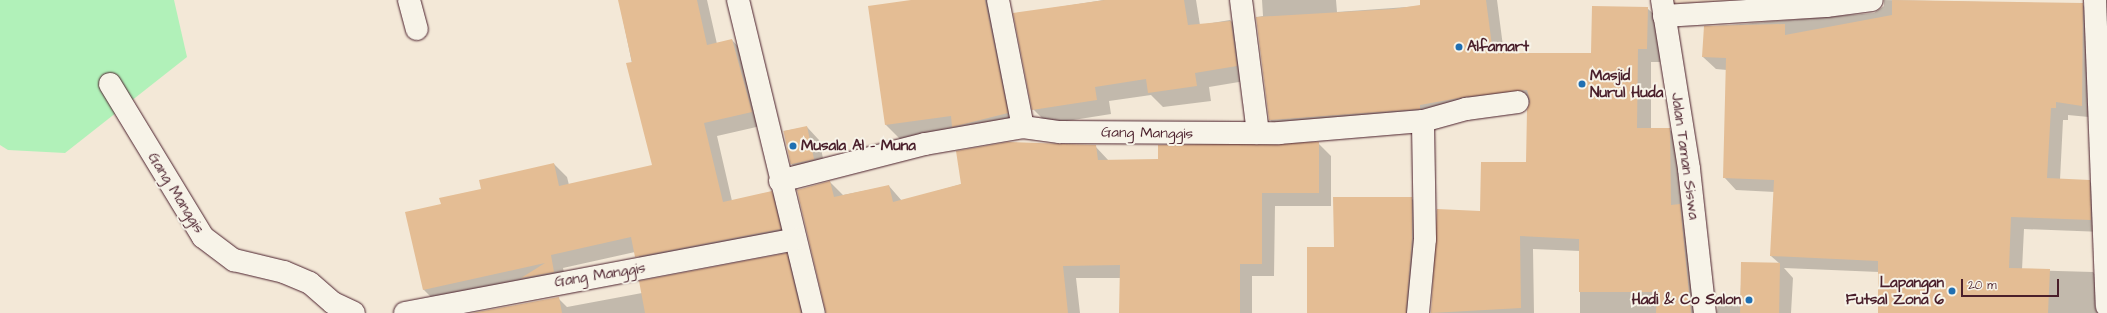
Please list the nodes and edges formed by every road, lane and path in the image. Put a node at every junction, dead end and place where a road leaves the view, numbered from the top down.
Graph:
1 (409, 0) edge
2 (738, 0) edge
3 (998, 0) edge
4 (1240, 0) edge
5 (1872, 0) edge
6 (2095, 0) edge
7 (2107, 1) edge
8 (1663, 8) edge
9 (417, 29) dead end
10 (110, 84) dead end
11 (1518, 102) dead end
12 (1423, 121) junction
13 (1023, 127) junction
14 (1258, 133) junction
15 (780, 181) junction
16 (795, 239) junction
17 (2107, 306) edge
18 (354, 313) edge
19 (405, 313) edge
20 (814, 313) edge
21 (1418, 313) edge
22 (1705, 313) edge

1 - 9 street
2 - 15 street
3 - 13 street
4 - 14 street
5 - 8 street
6 - 7 street
6 - 17 street
8 - 22 street, Jalan Taman Siswa
10 - 18 street, Gang Manggis
11 - 12 street, Gang Manggis
12 - 14 street, Gang Manggis
12 - 21 street
13 - 14 street, Gang Manggis
13 - 15 street, Gang Manggis
15 - 16 street
16 - 19 street, Gang Manggis
16 - 20 street

